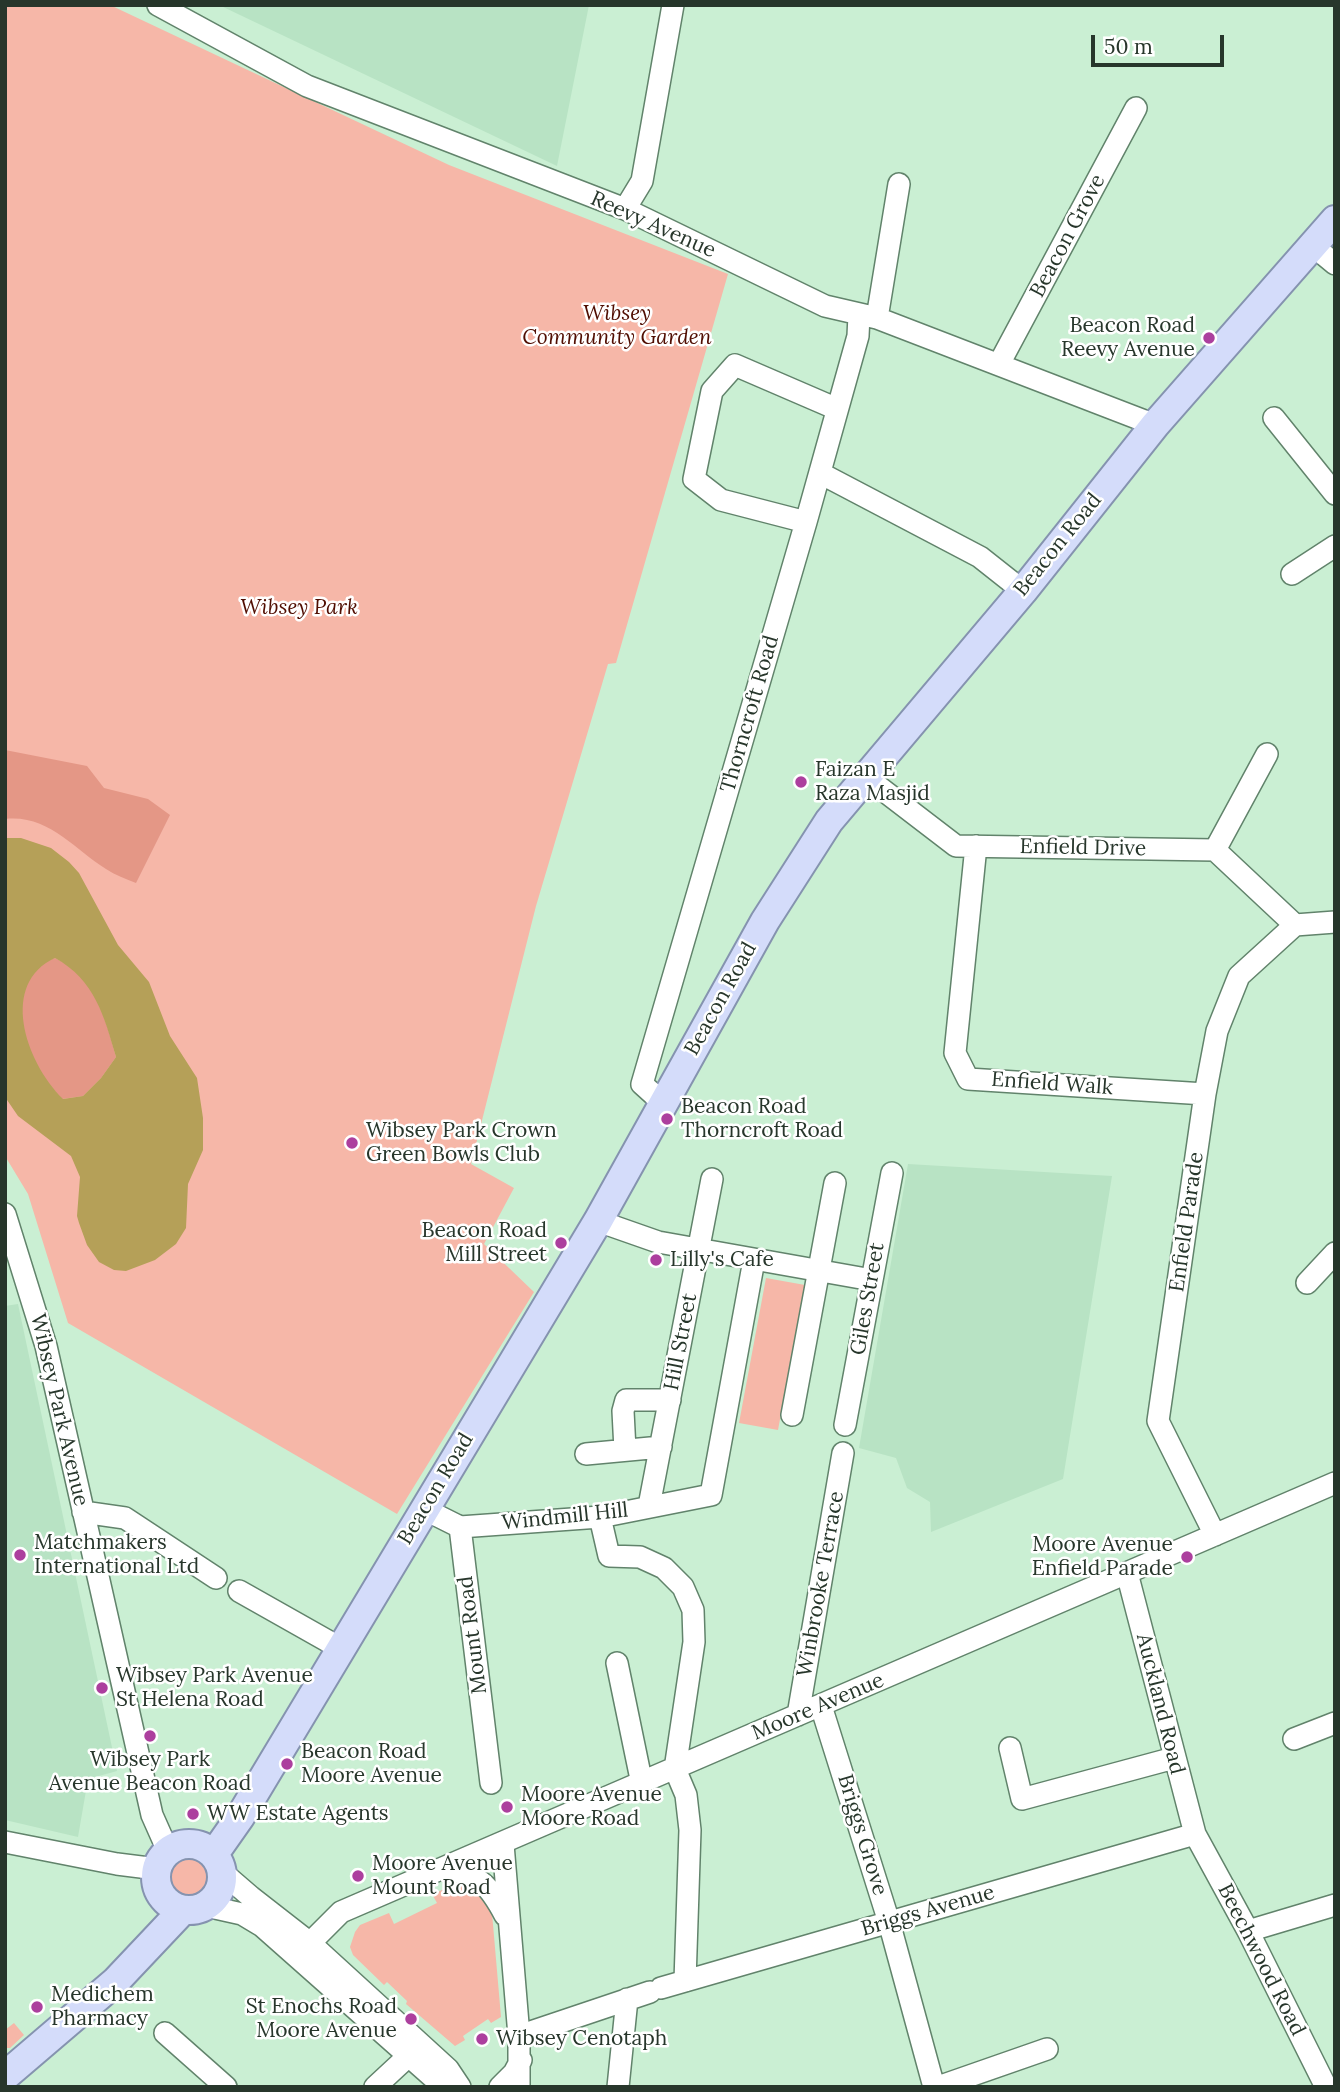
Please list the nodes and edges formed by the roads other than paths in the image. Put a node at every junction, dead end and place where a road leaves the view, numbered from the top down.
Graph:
1 (158, 5) edge
2 (673, 5) edge
3 (1136, 108) dead end
4 (899, 184) dead end
5 (625, 209) junction
6 (1335, 220) edge
7 (1312, 245) junction
8 (1335, 264) edge
9 (868, 316) junction
10 (999, 364) junction
11 (837, 409) junction
12 (1274, 418) dead end
13 (1155, 425) junction
14 (820, 472) junction
15 (1335, 494) edge
16 (806, 522) junction
17 (1335, 546) edge
18 (1292, 574) dead end
19 (1023, 591) junction
20 (1267, 754) dead end
21 (866, 777) junction
22 (976, 846) junction
23 (1215, 850) junction
24 (1335, 922) edge
25 (1295, 925) junction
26 (1205, 1094) junction
27 (663, 1103) junction
28 (892, 1174) dead end
29 (712, 1179) dead end
30 (835, 1183) dead end
31 (5, 1214) edge
32 (598, 1220) junction
33 (698, 1250) junction
34 (1335, 1253) edge
35 (754, 1260) junction
36 (819, 1271) junction
37 (872, 1280) junction
38 (1307, 1283) dead end
39 (670, 1400) junction
40 (792, 1415) dead end
41 (845, 1425) dead end
42 (660, 1447) junction
43 (625, 1450) junction
44 (843, 1453) dead end
45 (586, 1454) dead end
46 (1335, 1483) edge
47 (649, 1506) junction
48 (424, 1509) junction
49 (83, 1513) junction
50 (600, 1517) junction
51 (460, 1527) junction
52 (1215, 1535) junction
53 (1127, 1573) junction
54 (216, 1578) dead end
55 (239, 1591) dead end
56 (340, 1648) junction
57 (617, 1663) dead end
58 (821, 1706) junction
59 (798, 1715) junction
60 (1335, 1723) edge
61 (1294, 1739) dead end
62 (1010, 1748) dead end
63 (1174, 1758) junction
64 (675, 1769) junction
65 (491, 1783) dead end
66 (642, 1784) junction
67 (1195, 1834) junction
68 (5, 1842) edge
69 (503, 1844) junction
70 (162, 1860) junction
71 (218, 1863) junction
72 (443, 1870) junction
73 (1335, 1905) edge
74 (195, 1908) junction
75 (509, 1922) junction
76 (889, 1922) junction
77 (1248, 1931) junction
78 (310, 1943) junction
79 (685, 1981) junction
80 (627, 1999) junction
81 (165, 2033) dead end
82 (519, 2036) junction
83 (1047, 2049) dead end
84 (414, 2050) junction
85 (521, 2060) junction
86 (5, 2076) edge
87 (226, 2087) edge
88 (375, 2087) edge
89 (447, 2087) edge
90 (460, 2087) edge
91 (500, 2087) edge
92 (519, 2087) edge
93 (618, 2087) edge
94 (936, 2087) edge
95 (1326, 2087) edge

1 - 5 street, Reevy Avenue
2 - 5 street
3 - 10 street, Beacon Grove
4 - 9 street, Thorncroft Road
5 - 9 street, Reevy Avenue
6 - 7 main road, Beacon Road
7 - 8 street
7 - 13 main road, Beacon Road
9 - 10 street, Reevy Avenue
9 - 11 street, Thorncroft Road
10 - 13 street, Reevy Avenue
11 - 14 street, Thorncroft Road
11 - 16 street
12 - 15 street
13 - 19 main road, Beacon Road
14 - 16 street, Thorncroft Road
14 - 19 street
16 - 27 street, Thorncroft Road
17 - 18 street
19 - 21 main road, Beacon Road
20 - 23 street
21 - 22 street, Enfield Drive
21 - 27 main road, Beacon Road
22 - 23 street, Enfield Drive
22 - 26 street, Enfield Walk
23 - 25 street
24 - 25 street
25 - 26 street, Enfield Parade
26 - 52 street, Enfield Parade
27 - 32 main road, Beacon Road
28 - 37 street, Giles Street
29 - 33 street, Hill Street
30 - 36 street
31 - 49 street, Wibsey Park Avenue
32 - 33 street
32 - 48 main road, Beacon Road
33 - 35 street
33 - 39 street, Hill Street
34 - 38 street
35 - 36 street
35 - 47 street, Windmill Hill
36 - 37 street
36 - 40 street
37 - 41 street, Giles Street
39 - 42 street, Hill Street
39 - 43 street
42 - 43 street
42 - 47 street, Hill Street
43 - 45 street
44 - 59 street, Winbrooke Terrace
46 - 52 street, Moore Avenue
47 - 50 street, Windmill Hill
48 - 51 street
48 - 56 main road, Beacon Road
49 - 54 street
49 - 70 street, Wibsey Park Avenue
50 - 51 street, Windmill Hill
50 - 64 street
51 - 65 street, Mount Road
52 - 53 street, Moore Avenue
53 - 58 street, Moore Avenue
53 - 63 street, Auckland Road
55 - 56 street
56 - 71 main road, Beacon Road
57 - 66 street
58 - 59 street, Moore Avenue
58 - 76 street, Briggs Grove
59 - 64 street, Moore Avenue
60 - 61 street
62 - 63 street
63 - 67 street, Auckland Road
64 - 66 street, Moore Avenue
64 - 79 street
66 - 69 street, Moore Avenue
67 - 76 street, Briggs Avenue
67 - 77 street, Beechwood Road
68 - 70 street
69 - 72 street, Moore Avenue
69 - 75 street
70 - 71 main road
70 - 74 main road
71 - 74 main road
71 - 78 street
72 - 75 street
72 - 78 street, Moore Avenue
73 - 77 street
74 - 84 street
74 - 86 main road
75 - 82 street
76 - 79 street, Briggs Avenue
76 - 94 street, Briggs Grove
77 - 95 street, Beechwood Road
78 - 84 street
79 - 80 street, Briggs Avenue
80 - 82 street, Briggs Avenue
80 - 93 street
81 - 87 street
82 - 85 street
83 - 94 street
84 - 88 street
84 - 89 street
84 - 90 street
85 - 91 street
85 - 92 street

